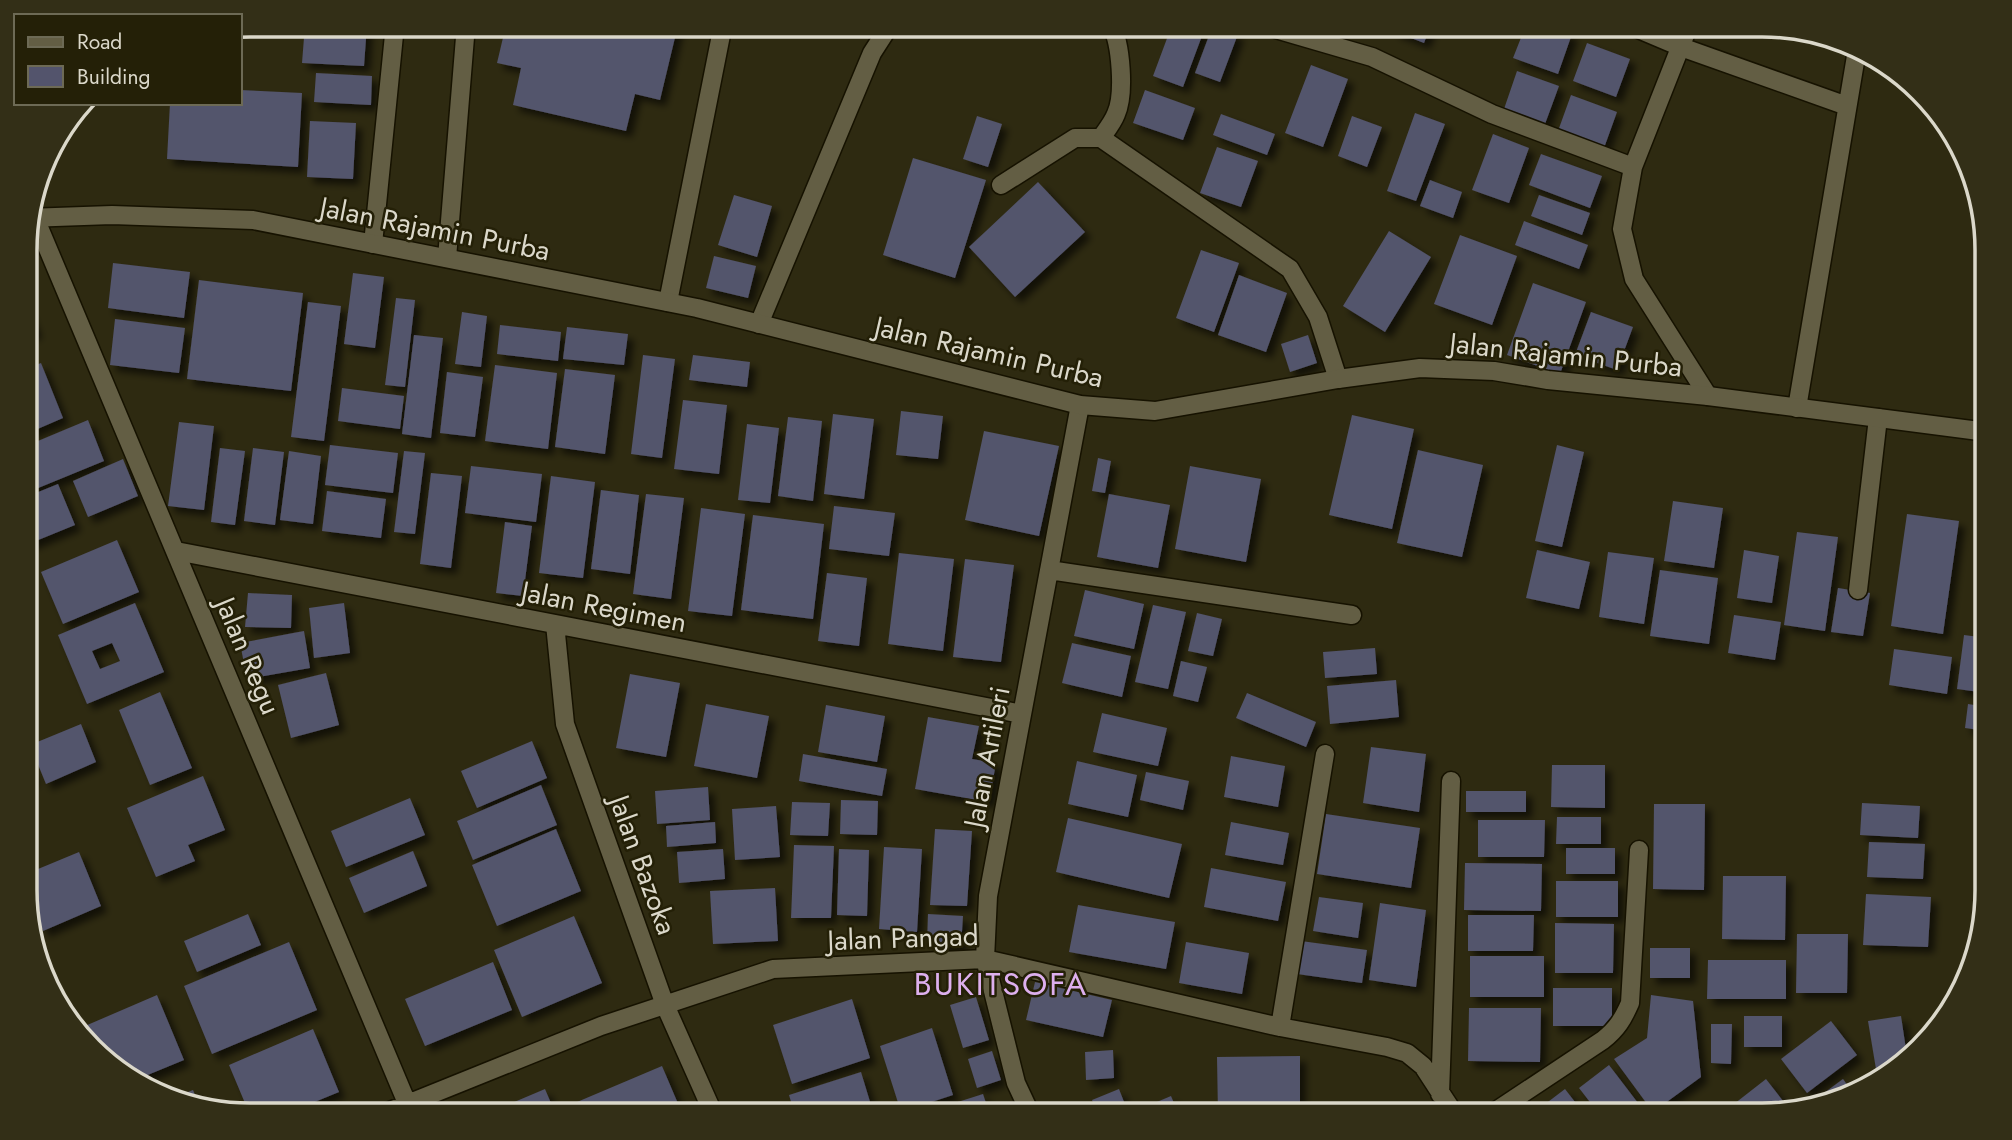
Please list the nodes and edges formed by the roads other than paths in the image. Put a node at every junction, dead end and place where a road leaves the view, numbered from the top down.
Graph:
1 (394, 37) edge
2 (465, 37) edge
3 (720, 37) edge
4 (882, 37) edge
5 (1116, 37) edge
6 (1305, 37) edge
7 (1658, 37) edge
8 (1684, 37) edge
9 (1681, 47) junction
10 (1855, 59) edge
11 (1847, 106) junction
12 (1101, 138) junction
13 (1633, 167) junction
14 (1000, 185) dead end
15 (40, 218) edge
16 (38, 234) edge
17 (373, 244) junction
18 (447, 258) junction
19 (668, 302) junction
20 (759, 324) junction
21 (1338, 379) junction
22 (1708, 396) junction
23 (1080, 405) junction
24 (1797, 408) junction
25 (1878, 418) junction
26 (1975, 430) edge
27 (176, 551) junction
28 (1049, 570) junction
29 (1858, 590) dead end
30 (1352, 615) dead end
31 (555, 624) junction
32 (1022, 714) junction
33 (1325, 754) dead end
34 (1451, 781) dead end
35 (1639, 850) dead end
36 (985, 959) junction
37 (666, 1004) junction
38 (1280, 1027) junction
39 (1440, 1094) junction
40 (406, 1103) edge
41 (425, 1103) edge
42 (709, 1103) edge
43 (1025, 1103) edge
44 (1446, 1103) edge
45 (1508, 1103) edge

1 - 17 street
2 - 18 street
3 - 19 street
4 - 20 street
5 - 12 street
6 - 13 street
7 - 9 street
8 - 9 street
9 - 11 street
9 - 13 street
10 - 11 street
11 - 24 street
12 - 14 street
12 - 21 street
13 - 22 street
15 - 17 street, Jalan Rajamin Purba
16 - 27 street, Jalan Regu
17 - 18 street, Jalan Rajamin Purba
18 - 19 street, Jalan Rajamin Purba
19 - 20 street, Jalan Rajamin Purba
20 - 23 street, Jalan Rajamin Purba
21 - 22 street, Jalan Rajamin Purba
21 - 23 street, Jalan Rajamin Purba
22 - 24 street, Jalan Rajamin Purba
23 - 28 street, Jalan Artileri
24 - 25 street, Jalan Rajamin Purba
25 - 26 street, Jalan Rajamin Purba
25 - 29 street
27 - 31 street, Jalan Regimen
27 - 40 street, Jalan Regu
28 - 30 street
28 - 32 street, Jalan Artileri
31 - 32 street, Jalan Regimen
31 - 37 street, Jalan Bazoka
32 - 36 street, Jalan Artileri
33 - 38 street
34 - 39 street
35 - 45 street
36 - 37 street, Jalan Pangad
36 - 38 street, Jalan Pangad
36 - 43 street, Jalan Artileri
37 - 41 street, Jalan Pangad
37 - 42 street, Jalan Bazoka
38 - 39 street, Jalan Pangad
39 - 44 street, Jalan Pangad

